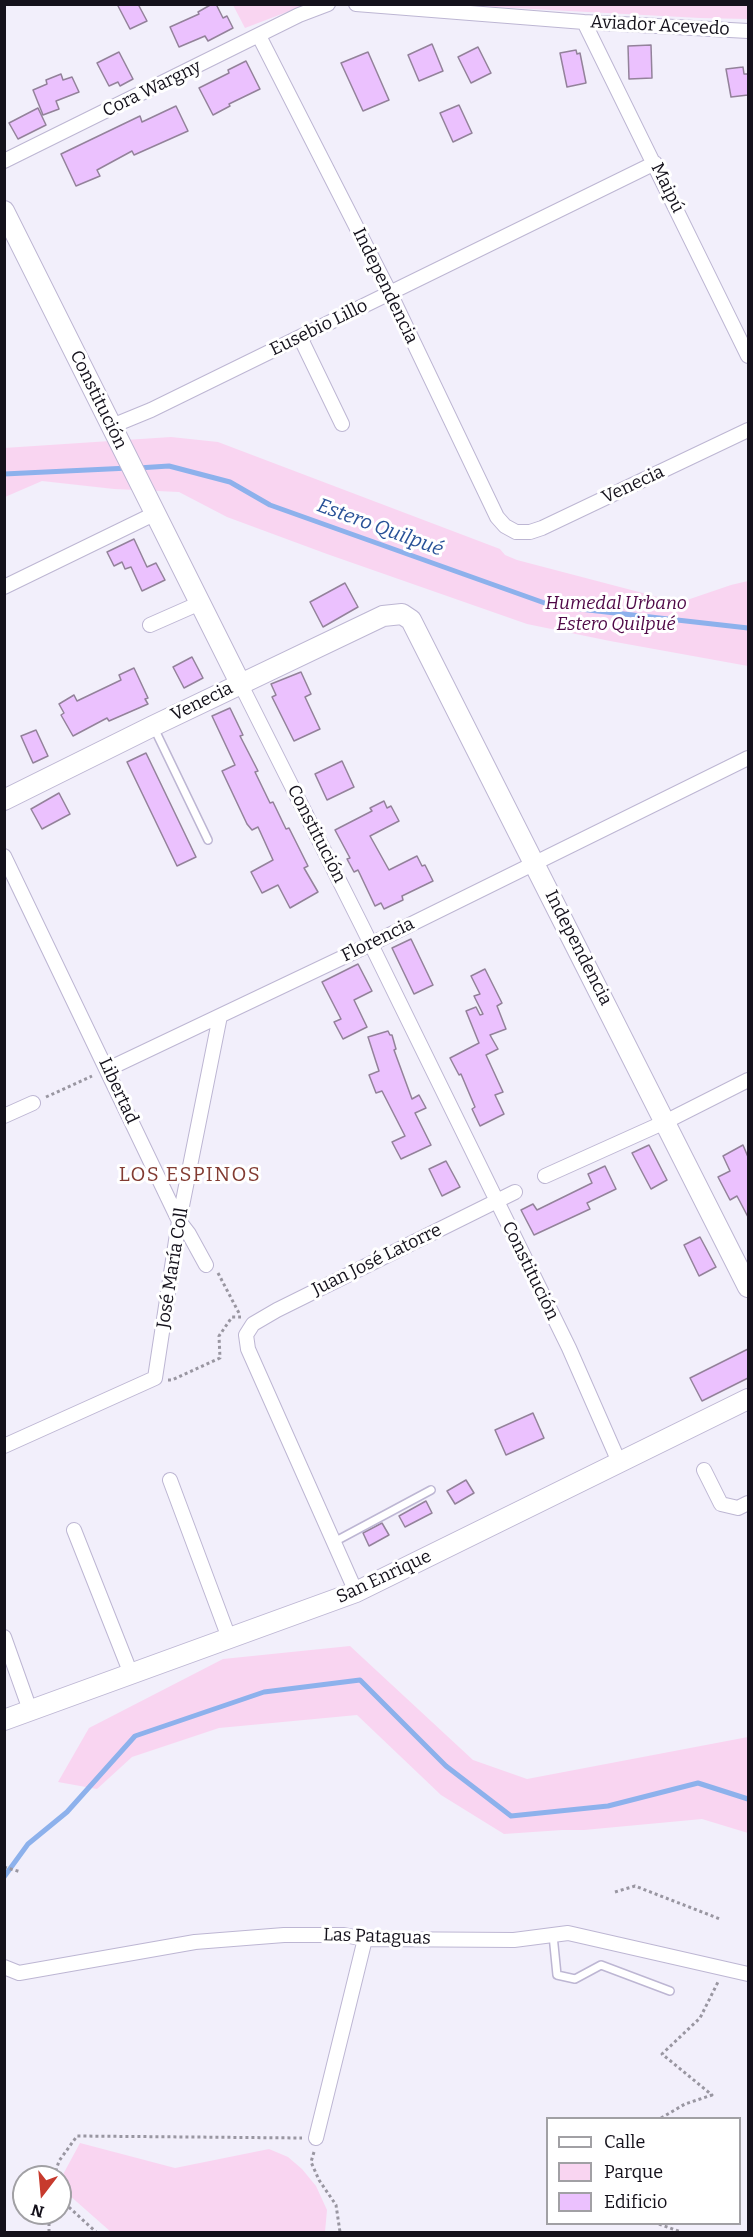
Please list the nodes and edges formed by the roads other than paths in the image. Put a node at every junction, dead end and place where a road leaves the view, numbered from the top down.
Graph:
1 (328, 4) edge
2 (356, 4) edge
3 (584, 22) junction
4 (748, 31) edge
5 (259, 36) junction
6 (4, 161) edge
7 (655, 163) junction
8 (4, 211) edge
9 (390, 293) junction
10 (300, 337) junction
11 (748, 356) edge
12 (342, 424) dead end
13 (748, 430) edge
14 (114, 432) junction
15 (154, 514) junction
16 (516, 532) joint
17 (4, 587) edge
18 (200, 603) junction
19 (402, 614) joint
20 (150, 625) dead end
21 (240, 683) junction
22 (153, 726) junction
23 (748, 758) edge
24 (4, 800) edge
25 (208, 840) dead end
26 (4, 856) edge
27 (534, 862) junction
28 (371, 944) junction
29 (220, 1016) junction
30 (108, 1069) junction
31 (748, 1080) edge
32 (33, 1103) road end
33 (4, 1116) edge
34 (666, 1122) junction
35 (545, 1176) dead end
36 (515, 1192) dead end
37 (496, 1202) junction
38 (179, 1221) junction
39 (206, 1265) road end
40 (748, 1287) edge
41 (748, 1400) edge
42 (4, 1446) edge
43 (619, 1462) junction
44 (704, 1470) dead end
45 (170, 1480) dead end
46 (431, 1490) dead end
47 (748, 1503) edge
48 (74, 1530) dead end
49 (334, 1542) junction
50 (356, 1592) junction
51 (4, 1637) edge
52 (229, 1638) junction
53 (131, 1674) junction
54 (30, 1710) junction
55 (4, 1720) edge
56 (553, 1935) junction
57 (365, 1939) junction
58 (4, 1967) edge
59 (748, 1974) edge
60 (670, 1991) dead end
61 (316, 2138) road end

1 - 5 street, Cora Wargny
2 - 3 street, Aviador Acevedo
3 - 4 street, Aviador Acevedo
3 - 7 street, Maipú
5 - 6 street, Cora Wargny
5 - 9 street, Independencia
7 - 9 street, Eusebio Lillo
7 - 11 street, Maipú
8 - 14 street, Constitución
9 - 10 street, Eusebio Lillo
9 - 16 street, Independencia
10 - 12 street
10 - 14 street, Eusebio Lillo
13 - 16 street, Venecia
14 - 15 street, Constitución
15 - 17 street
15 - 18 street, Constitución
18 - 20 street
18 - 21 street, Constitución
19 - 21 street, Venecia
19 - 27 street, Independencia
21 - 22 street, Venecia
21 - 28 street, Constitución
22 - 24 street, Venecia
22 - 25 lane
23 - 27 street, Florencia
26 - 30 street, Libertad
27 - 28 street, Florencia
27 - 34 street, Independencia
28 - 29 street, Florencia
28 - 37 street, Constitución
29 - 30 street, Florencia
29 - 38 street, José María Coll
30 - 38 street, Libertad
31 - 34 street
32 - 33 street
34 - 35 street
34 - 40 street, Independencia
36 - 37 street, Juan José Latorre
37 - 43 street, Constitución
37 - 49 street, Juan José Latorre
38 - 39 street, Libertad
38 - 42 street, José María Coll
41 - 43 street, San Enrique
43 - 50 street, San Enrique
44 - 47 street
45 - 52 street
46 - 49 lane
48 - 53 street
49 - 50 street
50 - 52 street, San Enrique
51 - 54 street
52 - 53 street, San Enrique
53 - 54 street, San Enrique
54 - 55 street, San Enrique
56 - 57 street, Las Pataguas
56 - 59 street, Las Pataguas
56 - 60 lane
57 - 58 street, Las Pataguas
57 - 61 street

